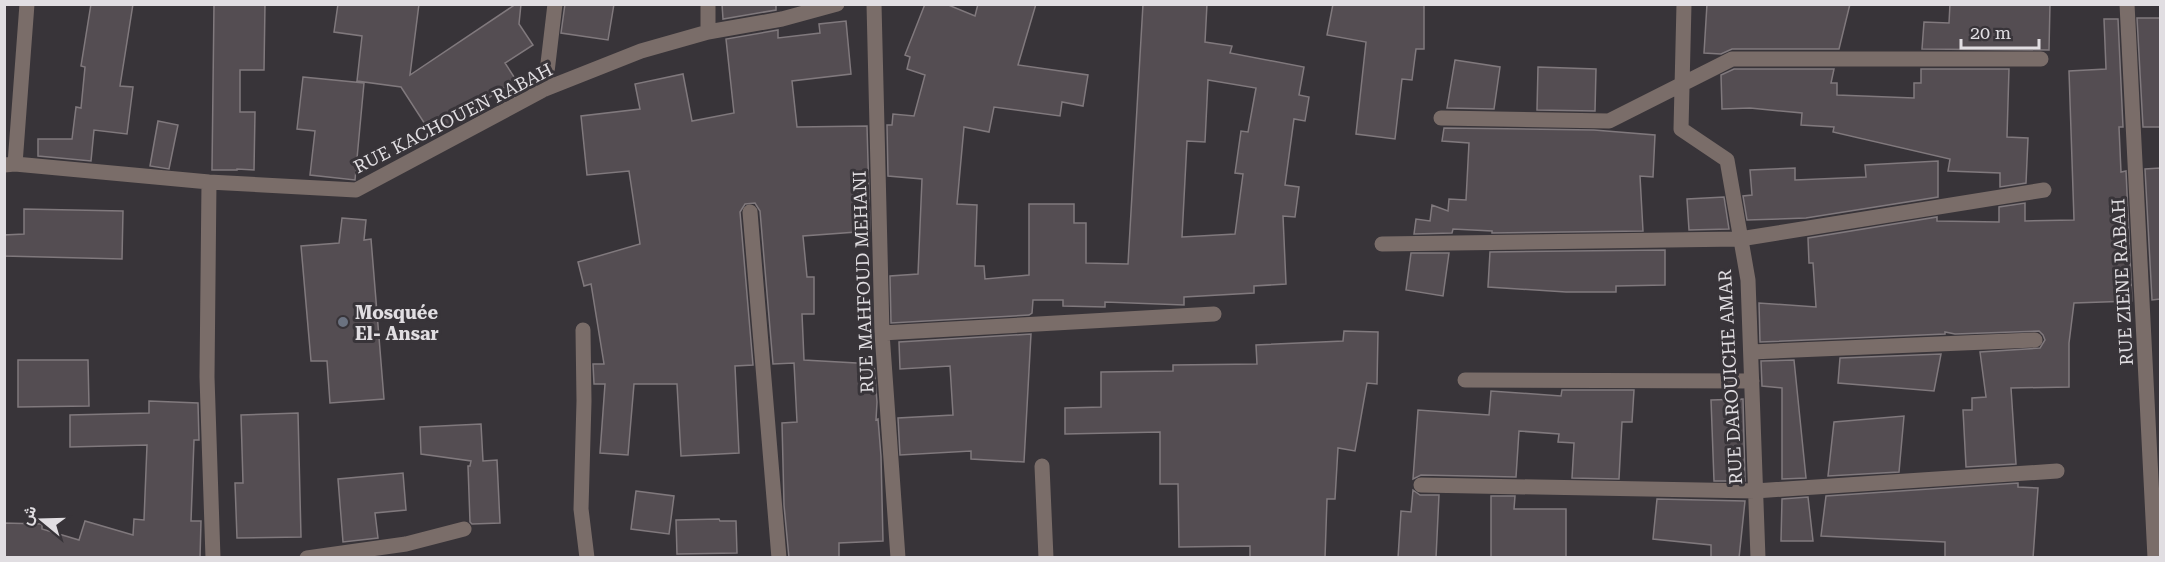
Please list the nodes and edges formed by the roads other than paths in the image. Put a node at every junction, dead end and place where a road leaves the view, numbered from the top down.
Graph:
1 (27, 4) edge
2 (555, 4) edge
3 (708, 4) edge
4 (837, 4) edge
5 (874, 4) edge
6 (1684, 4) edge
7 (2127, 4) edge
8 (708, 32) junction
9 (2041, 59) dead end
10 (1682, 85) junction
11 (545, 89) junction
12 (1441, 118) dead end
13 (10, 165) edge
14 (209, 182) junction
15 (2044, 190) dead end
16 (750, 212) dead end
17 (1740, 239) junction
18 (1382, 244) dead end
19 (1214, 314) dead end
20 (582, 330) dead end
21 (882, 333) junction
22 (2035, 340) dead end
23 (1751, 352) junction
24 (1465, 380) dead end
25 (1752, 381) junction
26 (1042, 466) dead end
27 (2057, 471) dead end
28 (1421, 485) dead end
29 (1755, 491) junction
30 (464, 529) dead end
31 (213, 558) edge
32 (307, 558) edge
33 (587, 558) edge
34 (779, 558) edge
35 (898, 558) edge
36 (1046, 558) edge
37 (1758, 558) edge
38 (2155, 558) edge

1 - 13 street
2 - 11 street
3 - 8 street
4 - 8 street, RUE KACHOUEN RABAH
5 - 21 street, RUE MAHFOUD MEHANI
6 - 10 street, RUE DAROUICHE AMAR
7 - 38 street, RUE ZIENE RABAH
8 - 11 street, RUE KACHOUEN RABAH
9 - 10 street
10 - 12 street
10 - 17 street, RUE DAROUICHE AMAR
11 - 14 street, RUE KACHOUEN RABAH
13 - 14 street, RUE KACHOUEN RABAH
14 - 31 street
15 - 17 street
16 - 34 street
17 - 18 street
17 - 23 street, RUE DAROUICHE AMAR
19 - 21 street
20 - 33 street
21 - 35 street, RUE MAHFOUD MEHANI
22 - 23 street
23 - 25 street, RUE DAROUICHE AMAR
24 - 25 street
25 - 29 street, RUE DAROUICHE AMAR
26 - 36 street
27 - 29 street
28 - 29 street
29 - 37 street, RUE DAROUICHE AMAR
30 - 32 street

